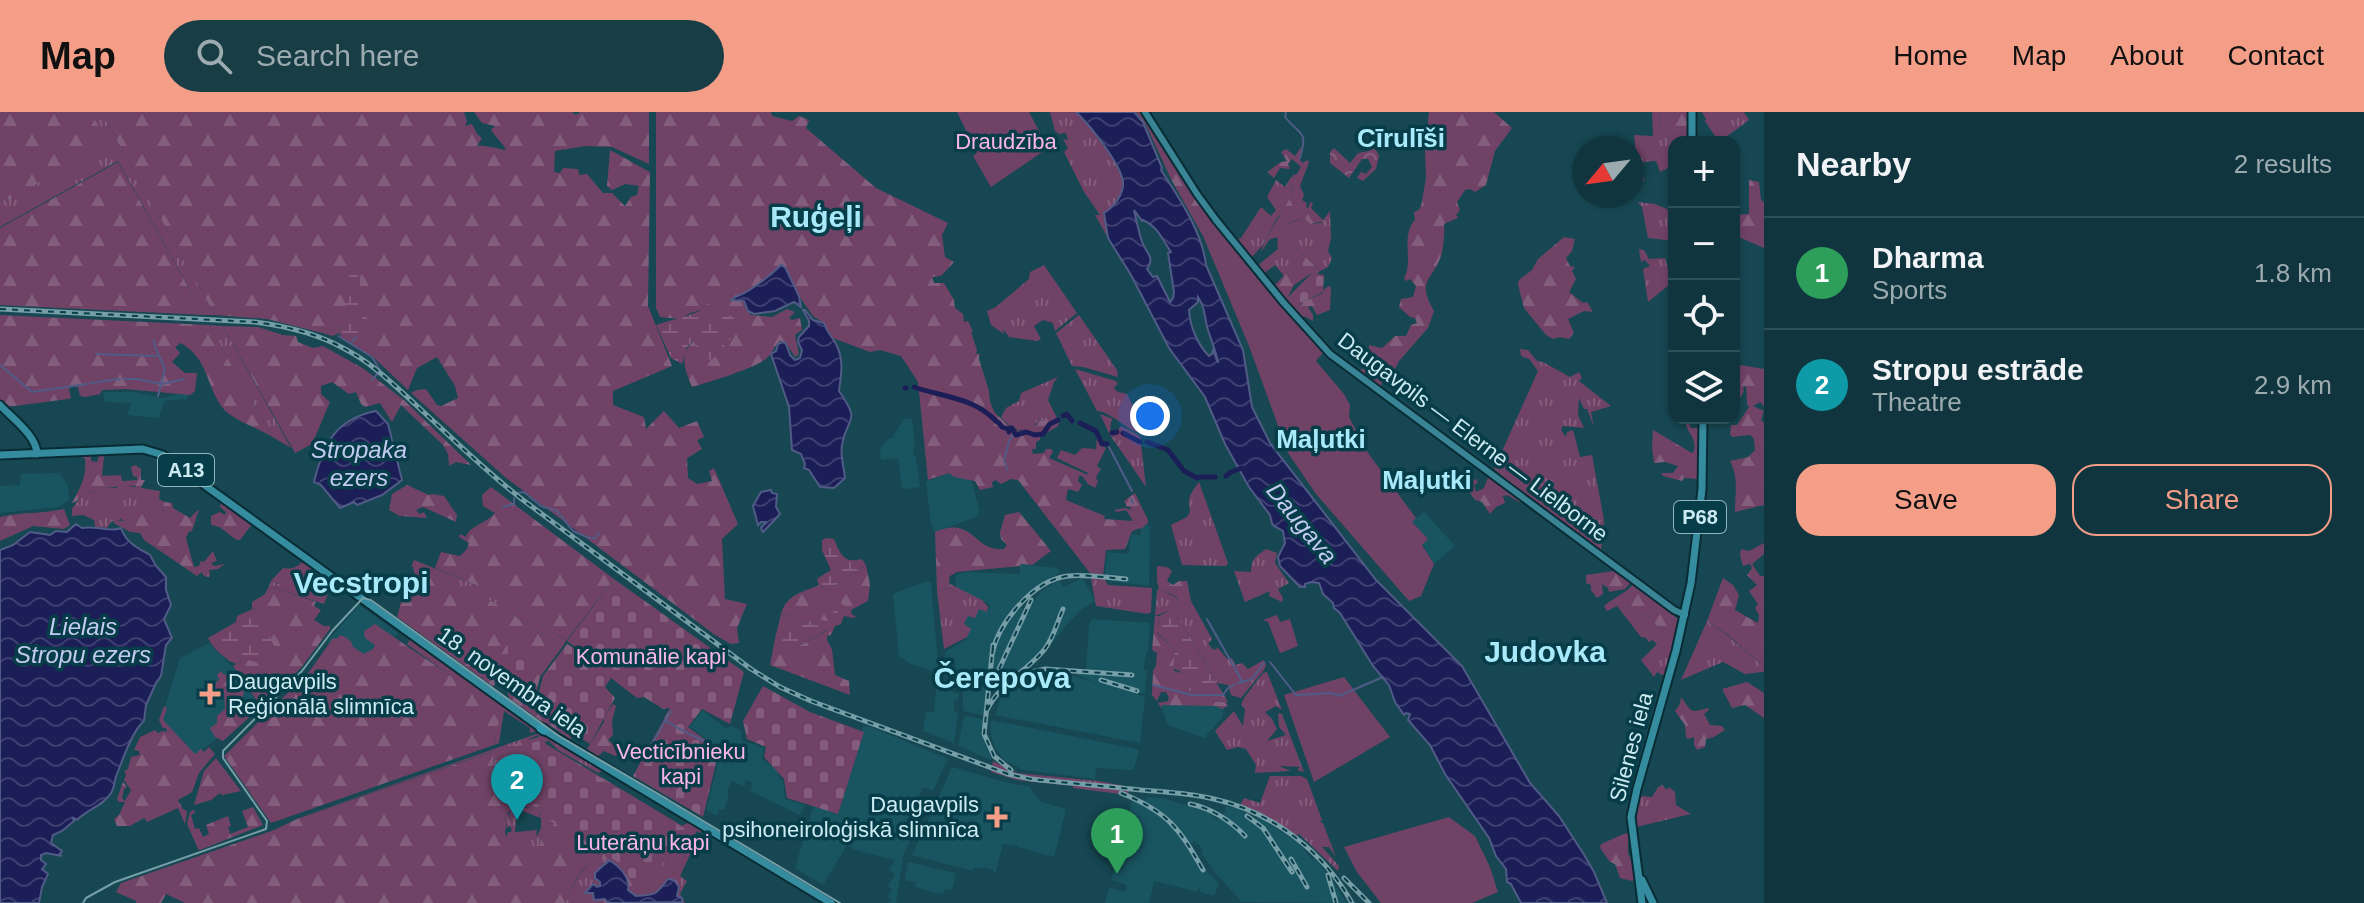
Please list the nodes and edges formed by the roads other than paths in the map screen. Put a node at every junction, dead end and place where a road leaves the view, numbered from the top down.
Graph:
1 (1145, 112) edge
2 (1692, 112) edge
3 (1692, 136) edge
4 (0, 405) edge
5 (1703, 424) edge
6 (38, 451) junction
7 (0, 455) edge
8 (1685, 615) junction
9 (1639, 875) junction
10 (831, 903) edge
11 (1642, 903) edge
12 (1653, 903) edge

1 - 8 main road, Daugavpils — Elerne — Lielborne
2 - 3 main road
4 - 6 main road
5 - 8 main road, P68
6 - 7 main road, 18. novembra iela / A13
6 - 10 main road, 18. novembra iela / A13
8 - 9 main road, Silenes iela / P68
9 - 11 main road, P68
9 - 12 main road, P68

